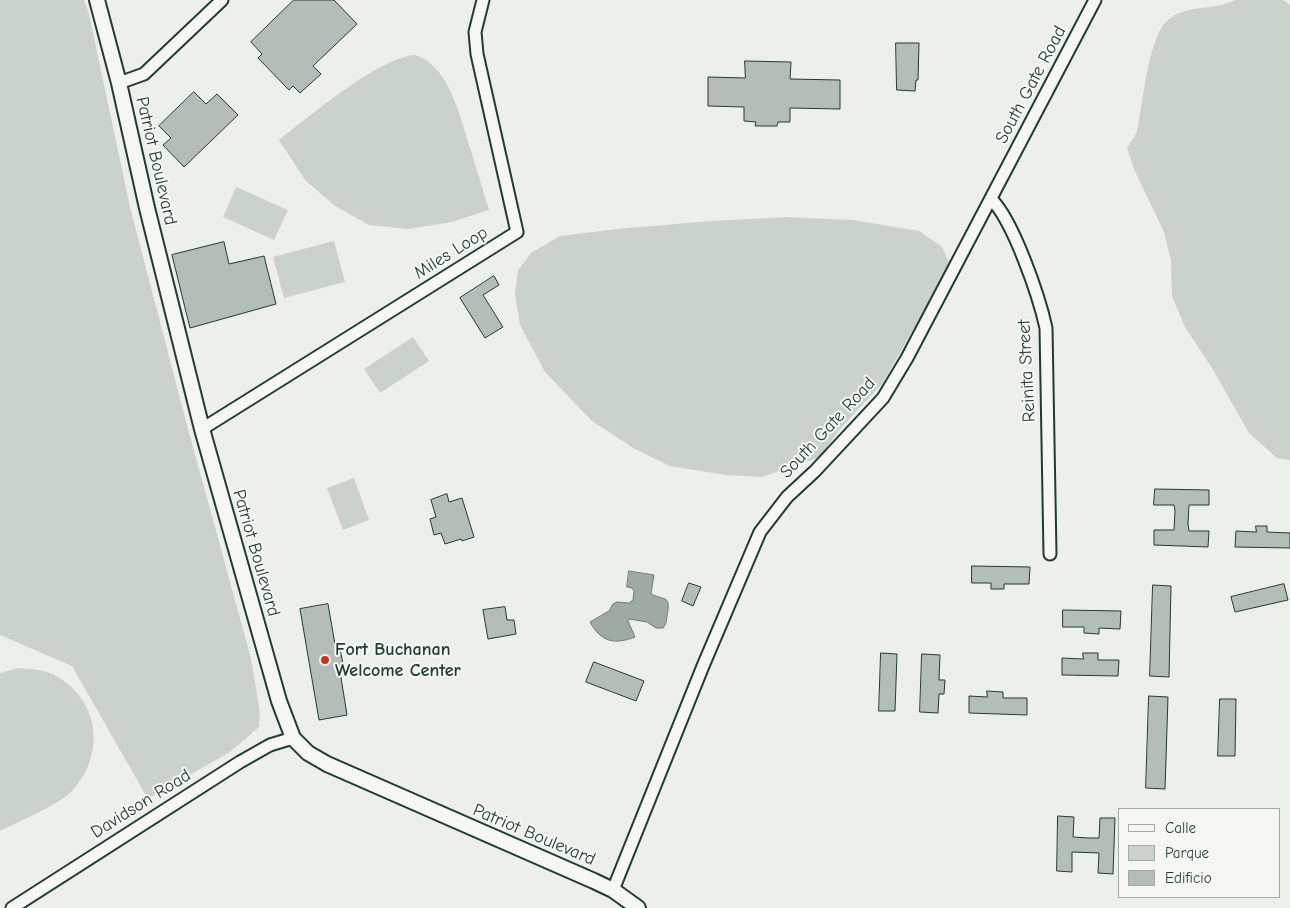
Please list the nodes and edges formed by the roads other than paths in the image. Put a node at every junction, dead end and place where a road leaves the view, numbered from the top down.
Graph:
1 (97, 0) edge
2 (222, 0) edge
3 (483, 0) edge
4 (1095, 0) edge
5 (119, 83) junction
6 (992, 199) junction
7 (202, 429) junction
8 (1050, 554) dead end
9 (293, 738) junction
10 (613, 890) junction
11 (635, 905) edge
12 (12, 908) edge

1 - 5 street, Patriot Boulevard
2 - 5 street
3 - 7 street, Miles Loop
4 - 6 street, South Gate Road
5 - 7 street, Patriot Boulevard
6 - 8 street, Reinita Street
6 - 10 street, South Gate Road
7 - 9 street, Patriot Boulevard
9 - 10 street, Patriot Boulevard
9 - 12 street, Davidson Road
10 - 11 street, Patriot Boulevard

